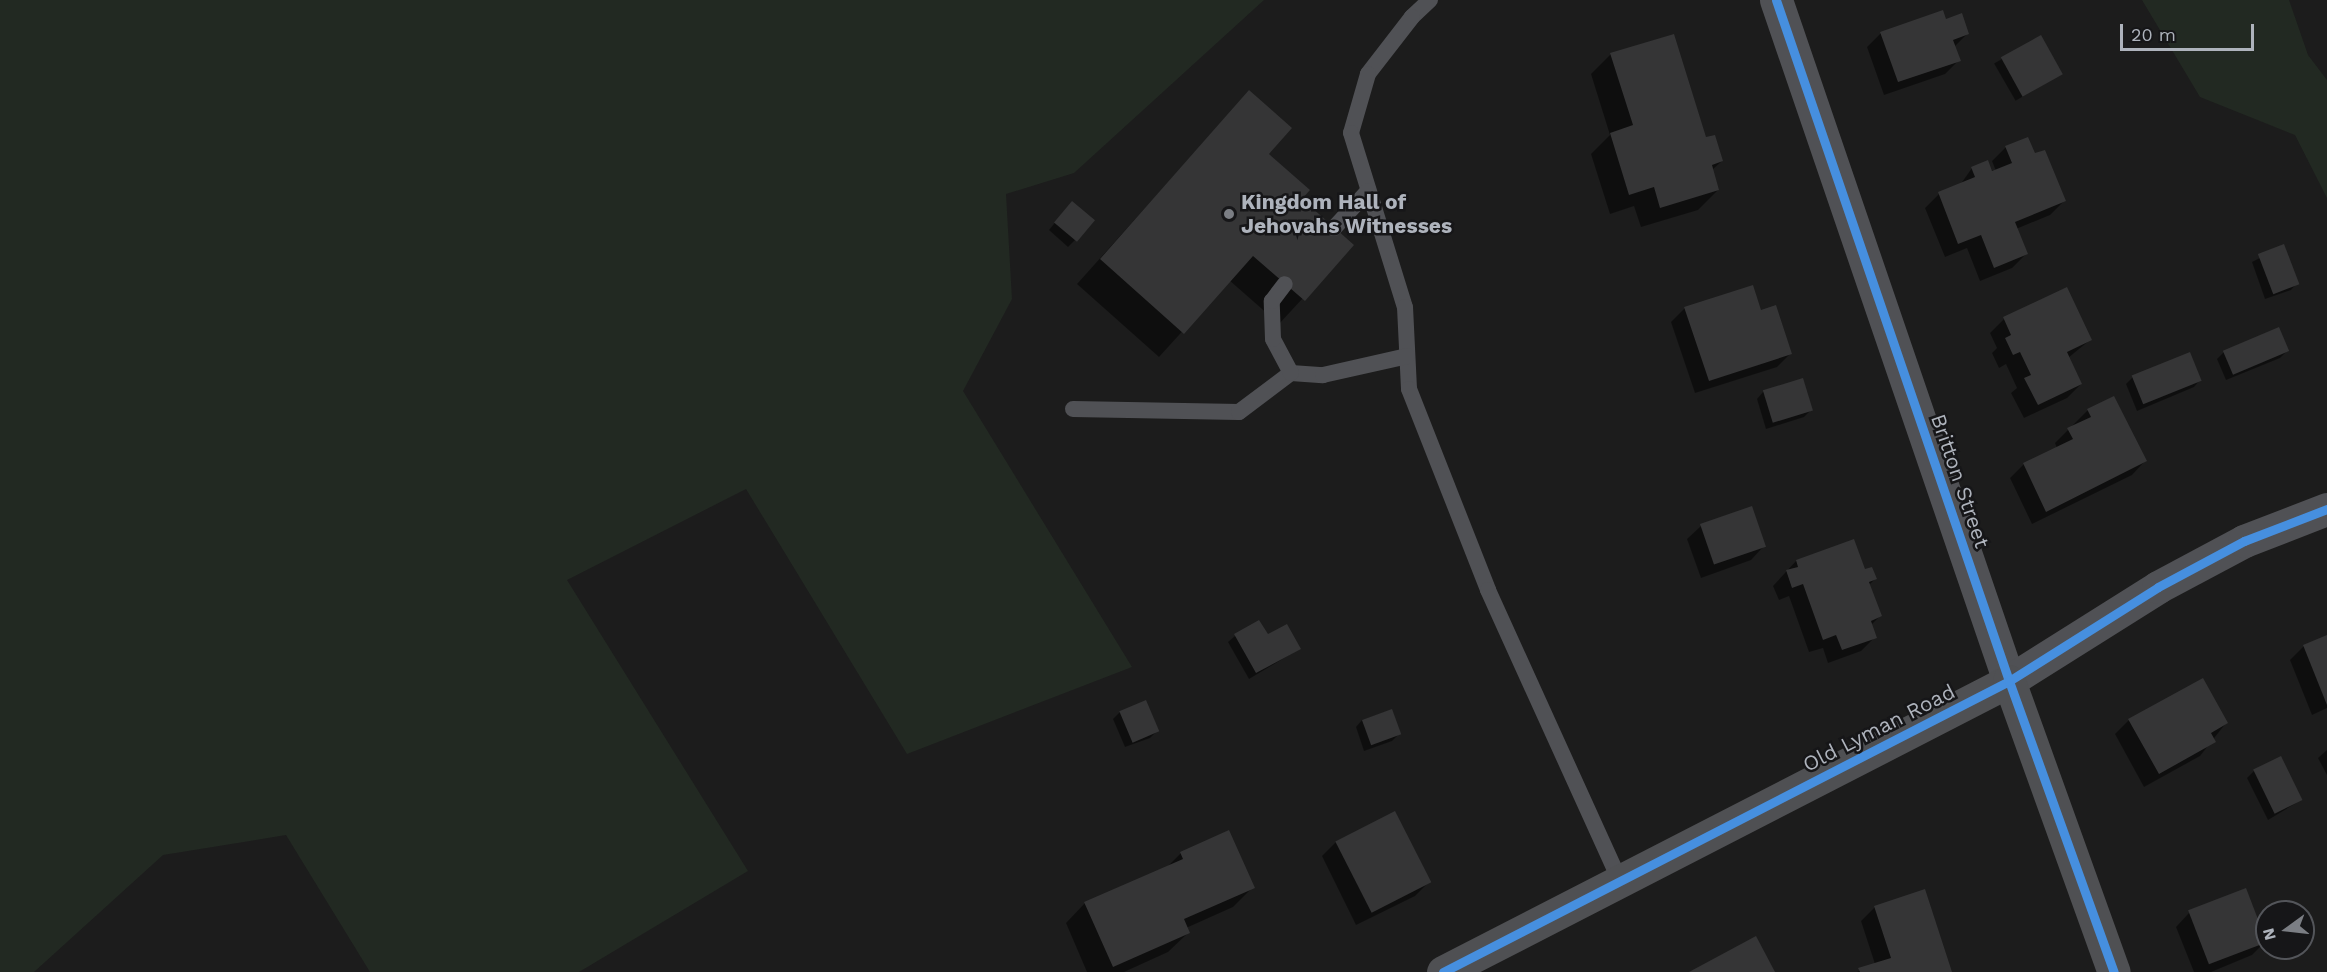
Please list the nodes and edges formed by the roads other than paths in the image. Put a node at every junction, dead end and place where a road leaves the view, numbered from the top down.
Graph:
1 (1430, 0) edge
2 (1776, 0) edge
3 (1368, 191) junction
4 (1334, 228) dead end
5 (1285, 284) dead end
6 (1407, 356) junction
7 (1291, 373) junction
8 (1073, 409) dead end
9 (2327, 509) edge
10 (2009, 681) junction
11 (1620, 881) junction
12 (1443, 972) edge
13 (2114, 972) edge

1 - 3 lane
2 - 10 street, Britton Street
3 - 4 lane
3 - 6 lane
5 - 7 lane
6 - 7 lane
6 - 11 lane
7 - 8 lane
9 - 10 street, Old Lyman Road
10 - 11 street, Old Lyman Road
10 - 13 street, Britton Street
11 - 12 street, Old Lyman Road

